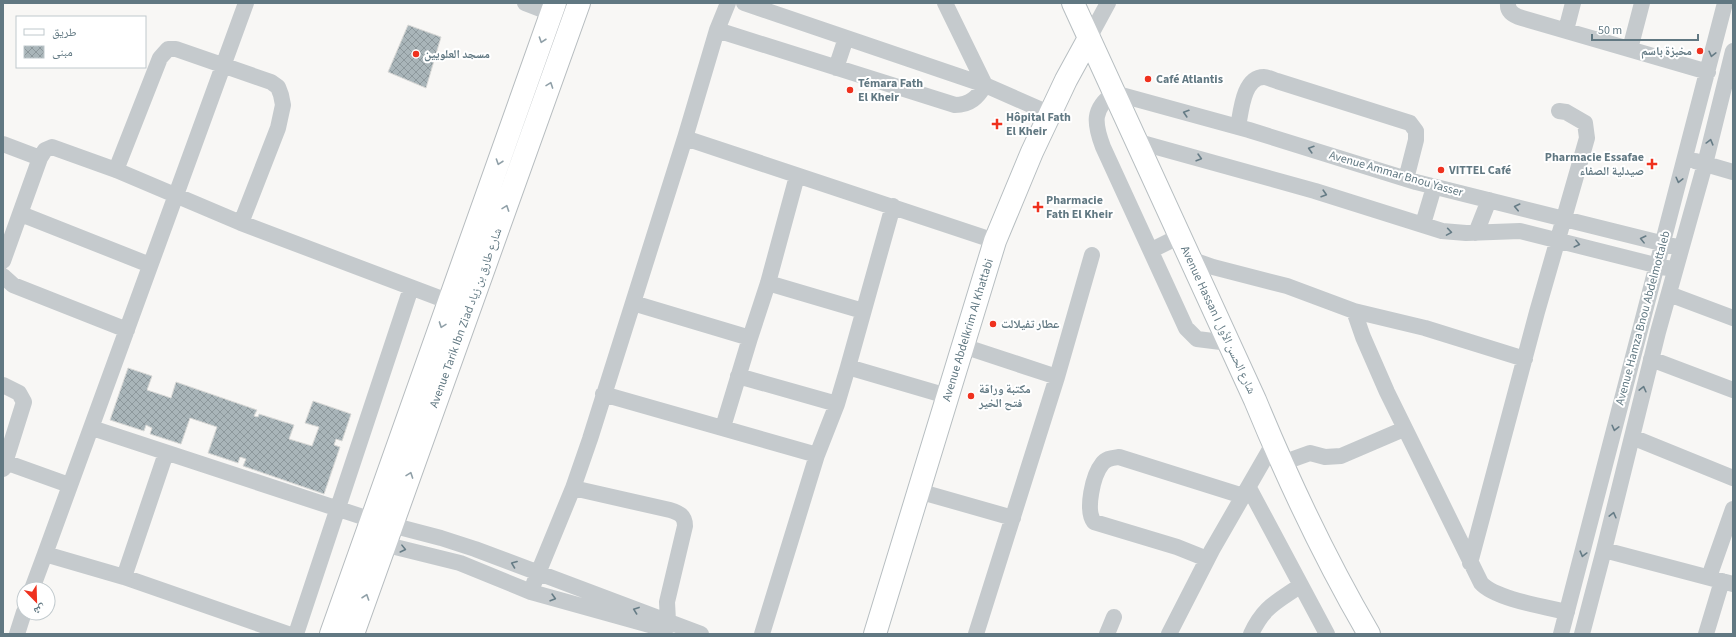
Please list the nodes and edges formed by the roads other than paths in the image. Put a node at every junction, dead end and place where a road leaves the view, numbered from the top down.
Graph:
1 (246, 3) edge
2 (525, 3) edge
3 (579, 3) edge
4 (728, 3) edge
5 (744, 3) edge
6 (945, 3) edge
7 (1073, 3) edge
8 (1108, 3) edge
9 (1508, 3) edge
10 (1573, 3) edge
11 (1642, 3) edge
12 (1726, 3) edge
13 (770, 7) edge
14 (553, 8) edge
15 (717, 30) junction
16 (1566, 30) junction
17 (846, 38) junction
18 (1090, 38) junction
19 (1630, 49) junction
20 (1733, 51) edge
21 (223, 65) junction
22 (836, 68) junction
23 (1708, 72) junction
24 (985, 85) junction
25 (1114, 93) junction
26 (1700, 98) junction
27 (1726, 106) edge
28 (1559, 111) dead end
29 (1051, 114) junction
30 (1238, 127) junction
31 (684, 138) junction
32 (1135, 140) junction
33 (3, 144) edge
34 (40, 158) junction
35 (1684, 158) junction
36 (1704, 164) junction
37 (116, 170) junction
38 (1733, 172) edge
39 (797, 176) junction
40 (1406, 179) junction
41 (1434, 187) junction
42 (174, 195) junction
43 (1489, 200) junction
44 (893, 206) junction
45 (21, 214) junction
46 (1564, 219) junction
47 (241, 223) junction
48 (1423, 224) junction
49 (1476, 232) junction
50 (1180, 236) junction
51 (1559, 240) junction
52 (995, 241) junction
53 (1663, 244) junction
54 (1681, 248) junction
55 (1152, 250) junction
56 (1092, 255) dead end
57 (1190, 259) junction
58 (3, 261) edge
59 (150, 265) junction
60 (1658, 265) junction
61 (1675, 271) junction
62 (3, 276) edge
63 (768, 283) junction
64 (411, 288) junction
65 (1669, 294) junction
66 (450, 302) junction
67 (633, 303) junction
68 (863, 311) junction
69 (1354, 311) junction
70 (1733, 318) edge
71 (127, 330) junction
72 (750, 338) junction
73 (1229, 342) junction
74 (963, 346) junction
75 (1525, 359) junction
76 (1651, 359) junction
77 (848, 367) junction
78 (738, 376) junction
79 (1056, 377) junction
80 (3, 385) edge
81 (1733, 390) edge
82 (604, 394) junction
83 (947, 396) junction
84 (837, 404) junction
85 (723, 427) junction
86 (92, 428) junction
87 (1404, 429) junction
88 (1632, 438) junction
89 (1273, 444) junction
90 (166, 453) junction
91 (817, 455) junction
92 (1282, 463) junction
93 (4, 465) edge
94 (1733, 478) edge
95 (69, 485) junction
96 (573, 488) junction
97 (918, 491) junction
98 (1246, 492) junction
99 (338, 509) junction
100 (1733, 509) edge
101 (1013, 518) junction
102 (378, 532) junction
103 (1604, 550) junction
104 (45, 554) junction
105 (1207, 559) junction
106 (1470, 563) junction
107 (538, 573) junction
108 (124, 577) junction
109 (35, 581) edge
110 (1721, 581) edge
111 (1301, 585) junction
112 (531, 592) junction
113 (1567, 612) junction
114 (1114, 617) dead end
115 (21, 621) edge
116 (659, 627) edge
117 (16, 634) edge
118 (288, 634) edge
119 (296, 634) edge
120 (331, 634) edge
121 (353, 634) edge
122 (701, 634) edge
123 (762, 634) edge
124 (875, 634) edge
125 (976, 634) edge
126 (1107, 634) edge
127 (1169, 634) edge
128 (1252, 634) edge
129 (1327, 634) edge
130 (1368, 634) edge
131 (1561, 634) edge
132 (1582, 634) edge
133 (1706, 634) edge

1 - 21 street
2 - 14 street
102 -> 3 main road, Avenue Tarik Ibn Ziad شارع طارق بن زياد
4 - 15 street
5 - 13 street
6 - 24 street
7 - 18 main road, Avenue Hassan I شارع الحسن الأول
8 - 18 street
9 - 16 street
10 - 16 street
11 - 19 street
12 -> 23 street, Avenue Hamza Bnou Abdelmottaleb
13 - 17 street
14 -> 66 main road, Avenue Tarik Ibn Ziad شارع طارق بن زياد
15 - 22 street
15 - 31 street
16 - 19 street
17 - 22 street
17 - 24 street
18 - 25 main road, Avenue Hassan I شارع الحسن الأول
18 - 29 main road, Avenue Abdelkrim Al Khattabi
19 - 23 street
20 - 27 street
21 - 37 street
21 - 42 street
21 - 47 street
22 - 24 street
23 - 26 street, Avenue Hamza Bnou Abdelmottaleb
24 - 29 street
30 -> 25 street, Avenue Ammar Bnou Yasser
25 - 32 main road, Avenue Hassan I شارع الحسن الأول
25 - 55 street
26 - 27 street
26 - 35 street, Avenue Hamza Bnou Abdelmottaleb
36 -> 27 street
28 - 46 street
29 - 52 main road, Avenue Abdelkrim Al Khattabi
40 -> 30 street, Avenue Ammar Bnou Yasser
30 - 40 street
31 - 39 street
31 - 67 street
32 -> 48 street
32 - 50 main road, Avenue Hassan I شارع الحسن الأول
33 - 34 street
34 - 37 street
34 - 45 street
35 - 36 street
35 -> 53 street, Avenue Hamza Bnou Abdelmottaleb
36 - 38 street
36 - 54 street
37 - 42 street
39 - 44 street
39 - 63 street
40 - 41 street, Avenue Ammar Bnou Yasser
41 - 43 street, Avenue Ammar Bnou Yasser
41 - 48 street
42 - 47 street
42 - 59 street
46 -> 43 street, Avenue Ammar Bnou Yasser
43 - 49 street
44 - 52 street
44 - 68 street
45 - 58 street
45 - 59 street
46 - 51 street
53 -> 46 street, Avenue Ammar Bnou Yasser
47 - 64 street
48 -> 49 street
49 - 51 street
50 - 55 street
50 - 57 main road, Avenue Hassan I شارع الحسن الأول
51 -> 60 street
51 - 75 street
52 - 74 main road, Avenue Abdelkrim Al Khattabi
53 - 54 street, Avenue Ammar Bnou Yasser
53 - 60 street, Avenue Hamza Bnou Abdelmottaleb
54 - 61 street
55 - 73 street
56 - 79 street
57 - 69 street
57 - 73 main road, Avenue Hassan I شارع الحسن الأول
59 - 71 street
60 - 61 street
60 -> 113 street, Avenue Hamza Bnou Abdelmottaleb
61 - 65 street
62 - 71 street
63 - 68 street
63 - 72 street
64 - 66 street
64 - 99 street
65 - 70 street
65 - 76 street
66 -> 102 main road, Avenue Tarik Ibn Ziad شارع طارق بن زياد
67 - 72 street
67 - 82 street
68 - 77 street
69 - 75 street
69 - 87 street
71 - 86 street
72 - 78 street
73 - 89 main road, Avenue Hassan I شارع الحسن الأول
74 - 79 street
74 - 83 main road, Avenue Abdelkrim Al Khattabi
75 - 106 street
76 - 81 street
88 -> 76 street
77 - 83 street
77 - 84 street
78 - 84 street
78 - 85 street
79 - 101 street
80 - 93 street
82 - 85 street
82 - 96 street
83 - 97 main road, Avenue Abdelkrim Al Khattabi
84 - 91 street
85 - 91 street
86 - 90 street
86 - 95 street
87 - 92 street
87 - 106 street
88 - 94 street
103 -> 88 street
89 - 92 main road, Avenue Hassan I شارع الحسن الأول
89 - 98 street
90 - 99 street
90 - 108 street
91 - 123 street
92 - 130 main road, Avenue Hassan I شارع الحسن الأول
93 - 95 street
95 - 104 street
96 - 107 street
96 - 116 street
97 - 101 street
97 - 124 main road, Avenue Abdelkrim Al Khattabi
98 - 105 street
98 - 105 street
98 - 111 street
99 - 102 street
99 - 119 street
100 - 110 street
101 - 125 street
107 -> 102 street
102 -> 112 street
102 - 120 main road, Avenue Tarik Ibn Ziad شارع طارق بن زياد
121 -> 102 main road, Avenue Tarik Ibn Ziad شارع طارق بن زياد
103 - 110 street
103 - 132 street
104 - 108 street
104 - 109 street
105 - 127 street
106 - 113 street
107 - 112 street
116 -> 107 street
108 - 118 street
110 - 133 street
111 - 128 street
111 - 129 street
112 -> 116 street
113 - 131 street, Avenue Hamza Bnou Abdelmottaleb
114 - 126 street
115 - 117 street
116 - 122 street

